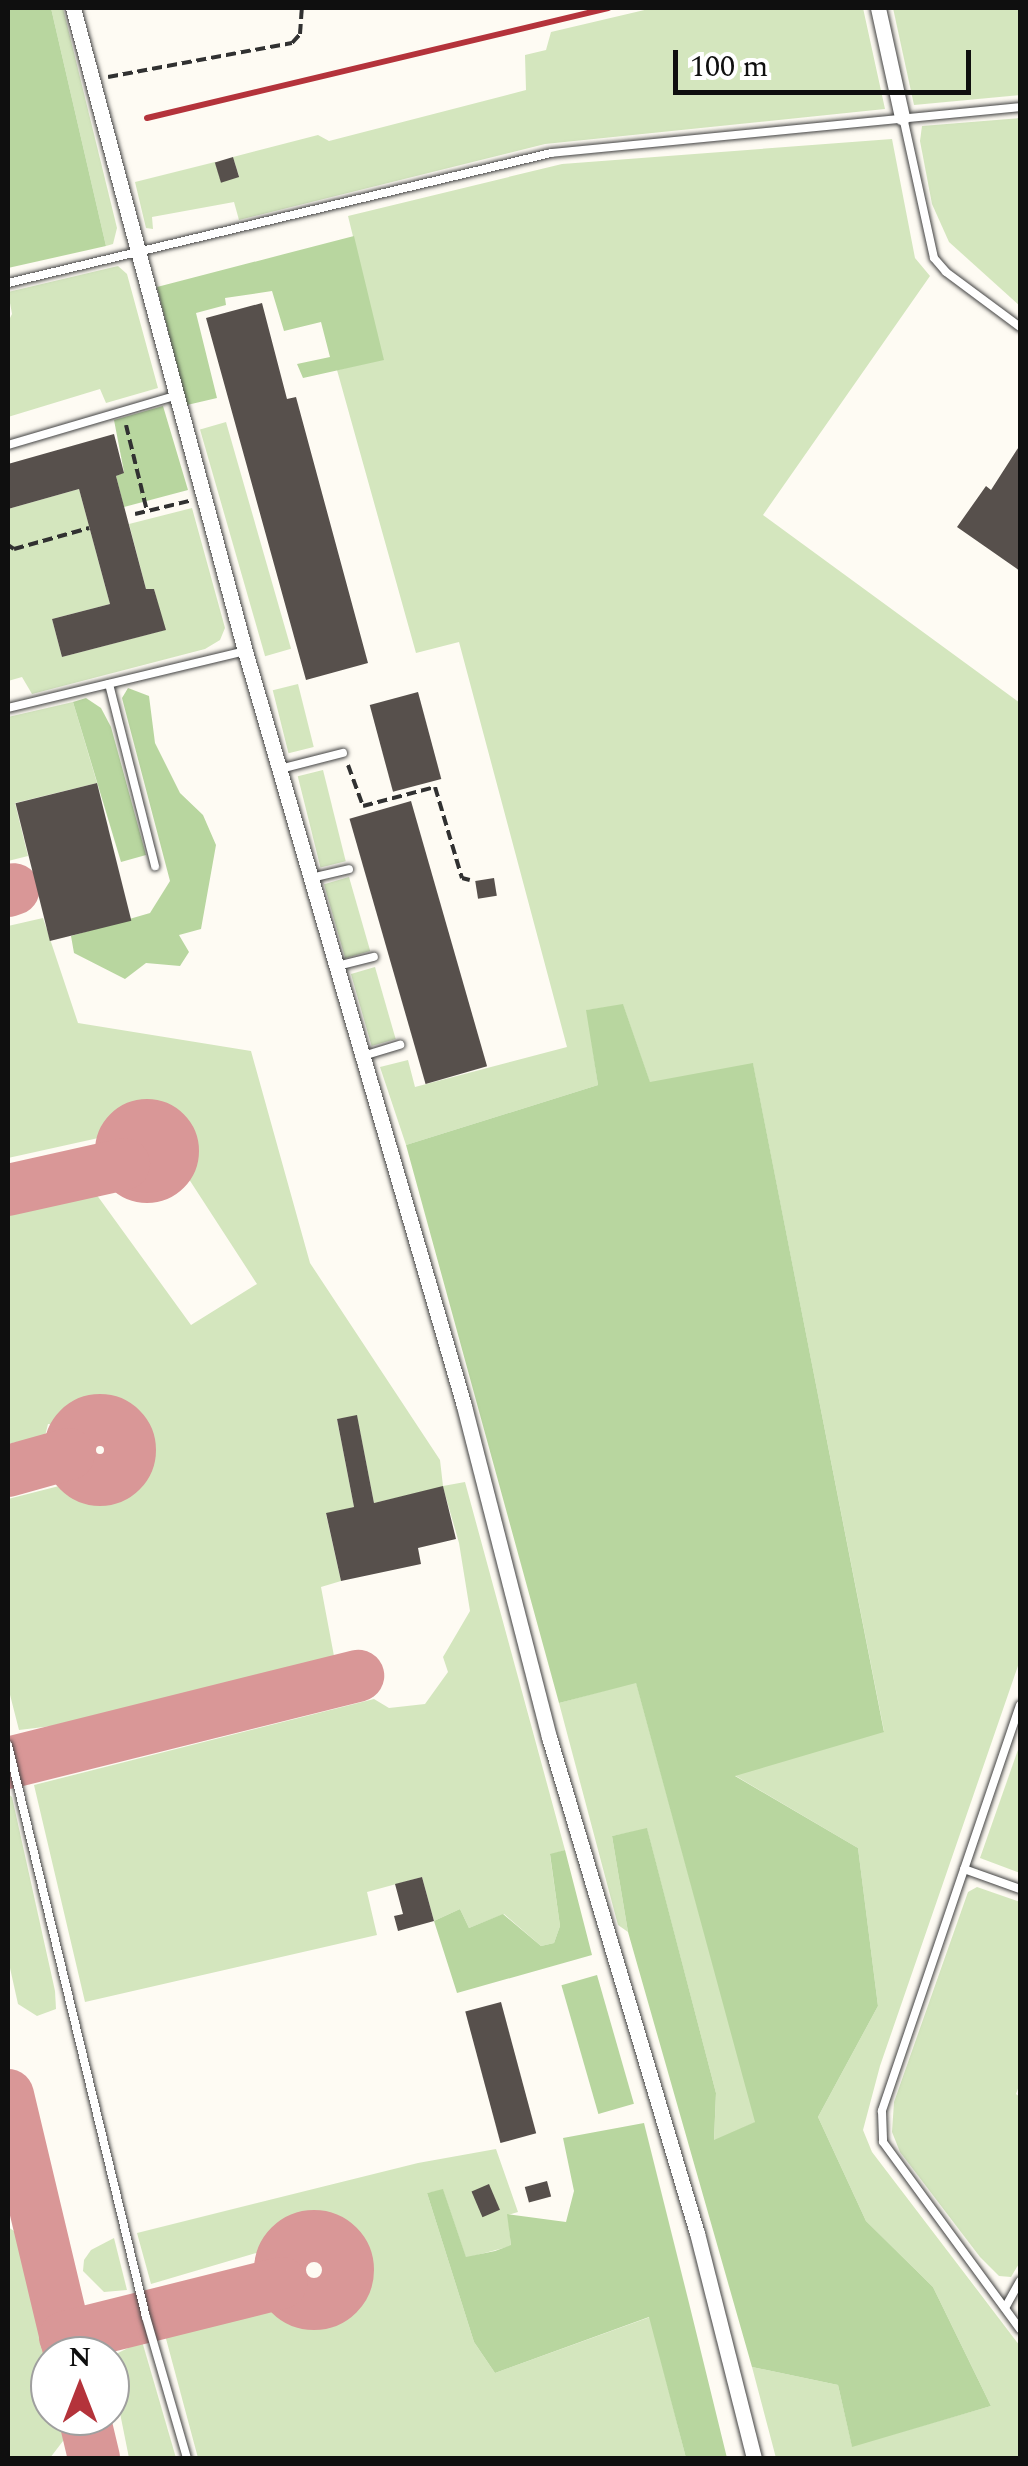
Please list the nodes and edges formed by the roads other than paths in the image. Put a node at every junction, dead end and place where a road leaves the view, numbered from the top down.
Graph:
1 (73, 8) edge
2 (878, 8) edge
3 (1020, 107) edge
4 (902, 117) junction
5 (137, 254) junction
6 (8, 283) edge
7 (1020, 327) edge
8 (175, 396) junction
9 (8, 445) edge
10 (245, 651) junction
11 (109, 684) junction
12 (8, 708) edge
13 (343, 752) road end
14 (280, 769) junction
15 (155, 866) dead end
16 (349, 869) dead end
17 (311, 878) junction
18 (374, 957) dead end
19 (336, 966) junction
20 (400, 1044) dead end
21 (363, 1056) junction
22 (1020, 1705) edge
23 (8, 1745) edge
24 (964, 1869) junction
25 (1020, 1890) edge
26 (1020, 2281) edge
27 (1005, 2308) junction
28 (1020, 2329) edge
29 (187, 2458) edge
30 (754, 2458) edge

1 - 5 street
2 - 4 street
3 - 4 lane
4 - 5 lane
4 - 7 lane
5 - 6 lane
5 - 8 street
8 - 9 lane
8 - 10 street
10 - 11 lane
10 - 14 street
11 - 12 lane
11 - 15 lane
13 - 14 lane
14 - 17 street
16 - 17 lane
17 - 19 street
18 - 19 lane
19 - 21 street
20 - 21 lane
21 - 30 street
22 - 24 lane
23 - 29 lane
24 - 25 lane
24 - 27 lane
26 - 27 lane
27 - 28 lane

